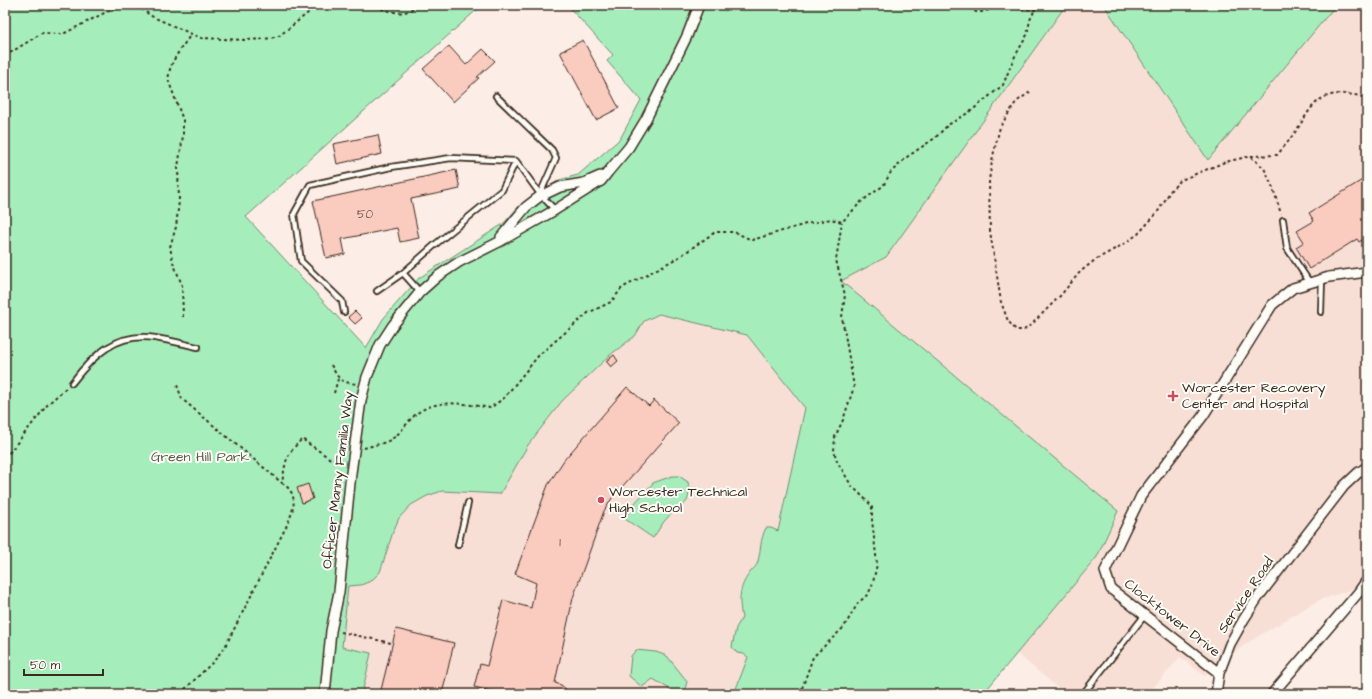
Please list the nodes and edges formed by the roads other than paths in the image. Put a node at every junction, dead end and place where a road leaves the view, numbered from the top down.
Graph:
1 (699, 5) edge
2 (496, 96) dead end
3 (516, 161) junction
4 (608, 172) junction
5 (541, 194) junction
6 (555, 210) junction
7 (1283, 220) road end
8 (485, 248) junction
9 (1367, 272) edge
10 (403, 273) junction
11 (1322, 279) junction
12 (1310, 283) junction
13 (377, 292) dead end
14 (420, 292) junction
15 (344, 312) dead end
16 (1321, 312) dead end
17 (198, 347) dead end
18 (72, 383) road end
19 (1367, 467) edge
20 (468, 503) dead end
21 (458, 545) dead end
22 (1367, 580) edge
23 (1145, 615) junction
24 (1219, 673) junction
25 (325, 694) edge
26 (1083, 694) edge
27 (1216, 694) edge
28 (1272, 694) edge

1 - 4 street, Officer Manny Familia Way
2 - 5 lane
3 - 5 lane
3 - 10 lane
3 - 15 lane
4 - 5 street, Officer Manny Familia Way
4 - 6 street, Officer Manny Familia Way
5 - 6 lane
5 - 8 street, Officer Manny Familia Way
6 - 8 street, Officer Manny Familia Way
7 - 12 lane
8 - 14 street, Officer Manny Familia Way
9 - 11 street, Clocktower Drive
10 - 13 lane
10 - 14 lane
11 - 12 street, Clocktower Drive
11 - 16 lane
12 - 23 street, Clocktower Drive
14 - 25 street, Officer Manny Familia Way
17 - 18 lane
19 - 24 street, Service Road
20 - 21 lane
22 - 28 street
23 - 24 street, Clocktower Drive
23 - 26 lane
24 - 27 street, Service Road

